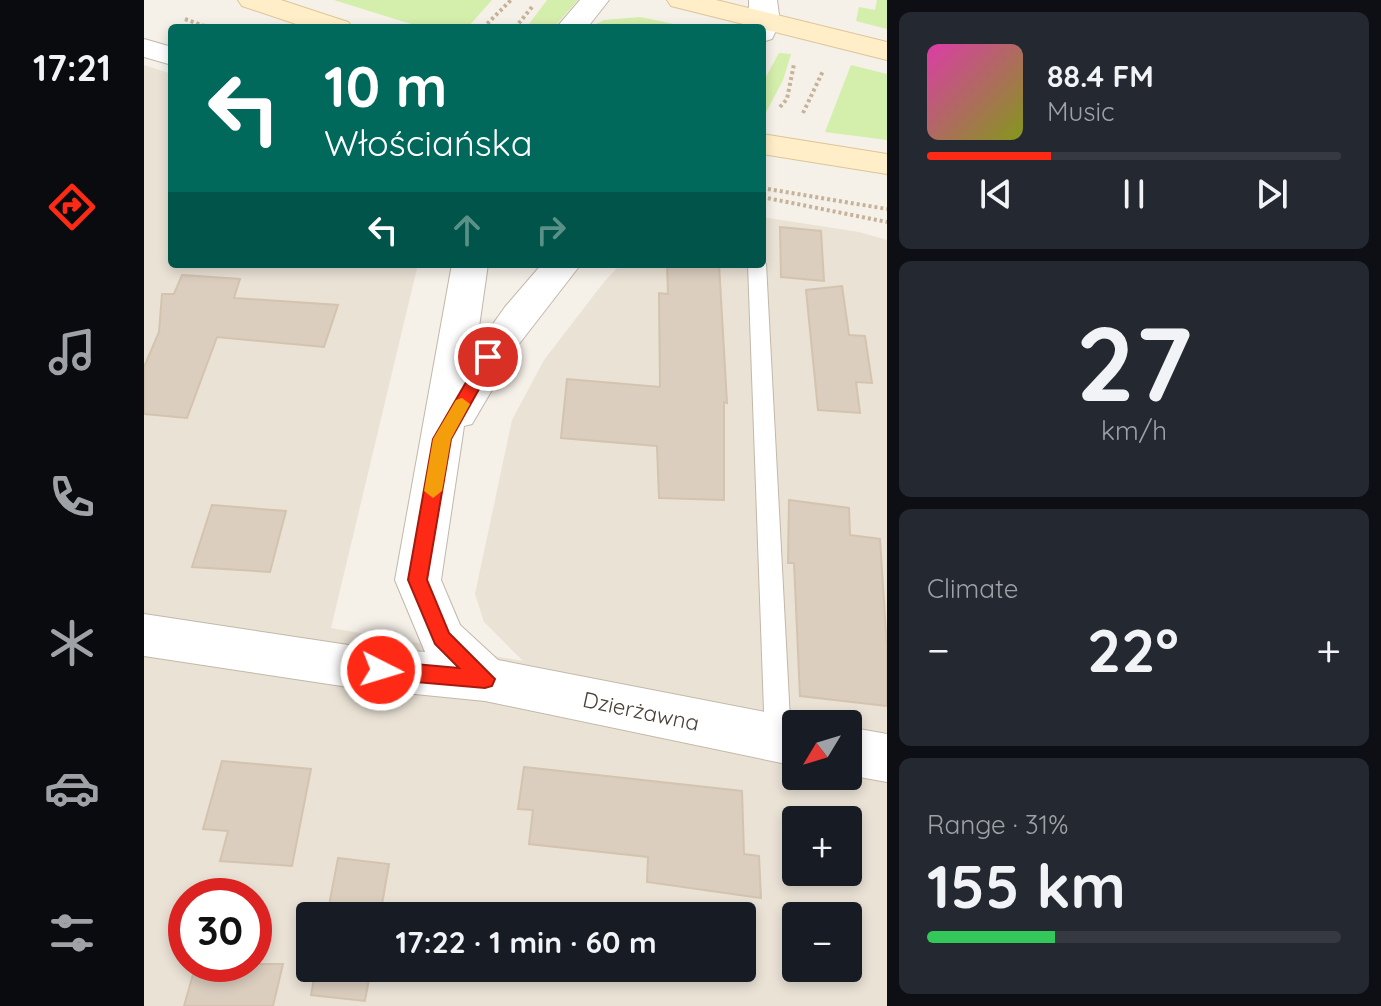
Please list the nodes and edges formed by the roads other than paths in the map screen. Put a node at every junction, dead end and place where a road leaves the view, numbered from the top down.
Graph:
1 (252, 0) edge
2 (595, 0) edge
3 (681, 0) edge
4 (764, 18) edge
5 (326, 24) edge
6 (574, 24) edge
7 (144, 48) edge
8 (887, 51) edge
9 (168, 55) edge
10 (770, 145) edge
11 (887, 164) edge
12 (469, 268) edge
13 (559, 268) edge
14 (757, 268) edge
15 (442, 439) junction
16 (144, 635) edge
17 (485, 679) junction
18 (785, 710) edge
19 (782, 740) edge
20 (862, 754) edge
21 (887, 758) edge

1 - 5 main road
2 - 6 street
3 - 4 main road
4 - 8 main road
7 - 9 street
10 - 11 main road
12 - 15 street
13 - 15 street
14 - 18 lane
15 - 17 street
16 - 17 street, Dzierżawna
17 - 19 street, Dzierżawna
20 - 21 street

